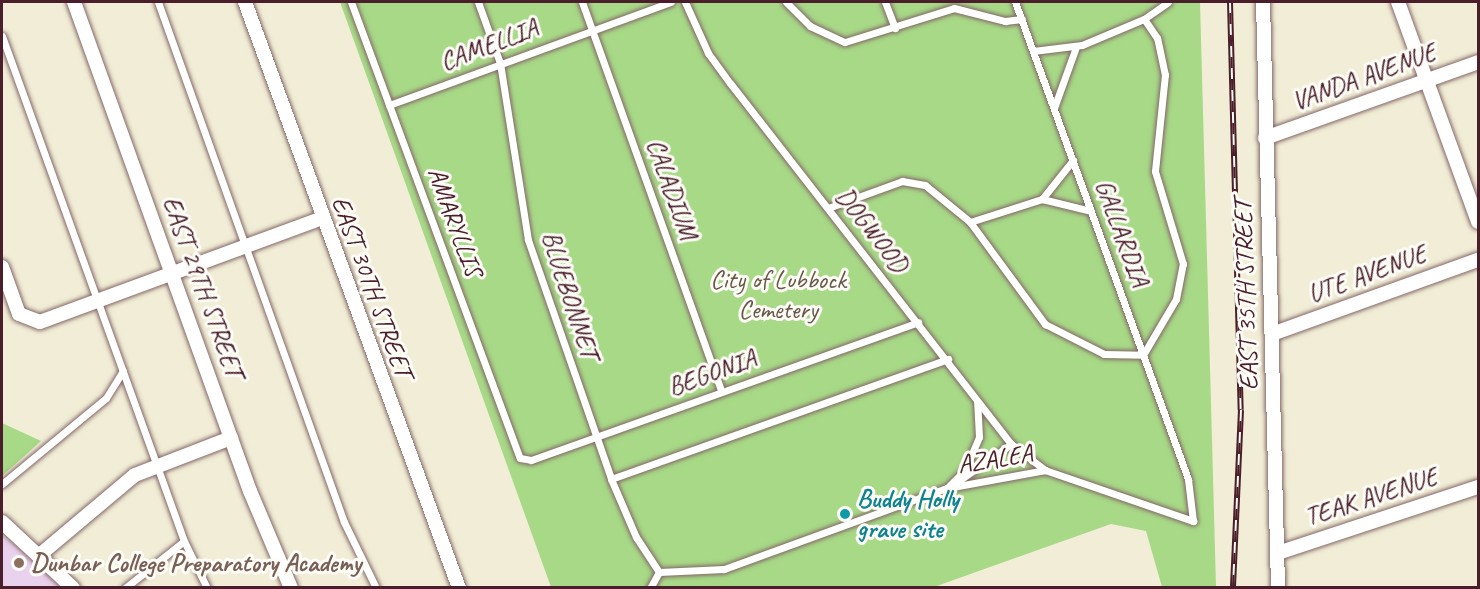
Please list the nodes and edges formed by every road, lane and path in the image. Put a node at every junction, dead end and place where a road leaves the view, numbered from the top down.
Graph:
1 (74, 2) edge
2 (158, 2) edge
3 (245, 2) edge
4 (351, 2) edge
5 (478, 2) edge
6 (582, 2) edge
7 (671, 2) edge
8 (685, 2) edge
9 (786, 2) edge
10 (885, 2) edge
11 (1015, 2) edge
12 (1168, 2) edge
13 (1263, 2) edge
14 (1398, 2) edge
15 (1144, 19) junction
16 (1022, 20) junction
17 (592, 28) junction
18 (895, 28) junction
19 (2, 36) edge
20 (1076, 47) junction
21 (1033, 51) junction
22 (1479, 62) edge
23 (500, 63) junction
24 (1428, 80) junction
25 (389, 105) junction
26 (1054, 108) junction
27 (1265, 138) junction
28 (1073, 160) junction
29 (1042, 198) junction
30 (828, 208) junction
31 (1091, 211) junction
32 (322, 218) junction
33 (970, 222) junction
34 (1479, 222) edge
35 (246, 246) junction
36 (1479, 260) edge
37 (2, 267) edge
38 (172, 274) junction
39 (97, 301) junction
40 (918, 322) junction
41 (1272, 334) junction
42 (1143, 355) junction
43 (948, 359) junction
44 (123, 371) junction
45 (722, 392) junction
46 (977, 399) junction
47 (595, 437) junction
48 (231, 438) junction
49 (1011, 444) junction
50 (520, 458) joint
51 (158, 462) junction
52 (1045, 470) junction
53 (611, 478) junction
54 (1188, 479) joint
55 (2, 484) edge
56 (1479, 487) edge
57 (947, 488) junction
58 (2, 522) edge
59 (184, 541) junction
60 (1278, 553) junction
61 (42, 554) junction
62 (659, 572) junction
63 (73, 588) edge
64 (125, 588) edge
65 (207, 588) edge
66 (291, 588) edge
67 (376, 588) edge
68 (459, 588) edge
69 (650, 588) edge
70 (1278, 588) edge

1 - 38 street, EAST 29TH STREET
2 - 35 lane
3 - 32 street, EAST 30TH STREET
4 - 25 lane, AMARYLLIS
5 - 23 lane, BLUEBONNET
6 - 17 lane, CALADIUM
7 - 17 lane, CAMELLIA
8 - 30 lane, DOGWOOD
9 - 18 lane
10 - 18 lane
11 - 16 lane, GALLARDIA
12 - 15 lane
13 - 27 street, EAST 35TH STREET
14 - 24 street
15 - 20 lane
15 - 42 lane
16 - 18 lane
16 - 21 lane, GALLARDIA
17 - 23 lane, CAMELLIA
17 - 45 lane, CALADIUM
19 - 39 lane
20 - 21 lane
20 - 26 lane
21 - 26 lane, GALLARDIA
22 - 24 street, VANDA AVENUE
23 - 25 lane, CAMELLIA
23 - 47 lane, BLUEBONNET
24 - 27 street, VANDA AVENUE
24 - 34 street
25 - 50 lane, AMARYLLIS
26 - 28 lane, GALLARDIA
27 - 41 street, EAST 35TH STREET
28 - 29 lane
28 - 31 lane, GALLARDIA
29 - 31 lane
29 - 33 lane
30 - 33 lane
30 - 40 lane, DOGWOOD
31 - 42 lane, GALLARDIA
32 - 35 street
32 - 68 street, EAST 30TH STREET
33 - 42 lane
35 - 38 street
35 - 67 lane
36 - 41 street, UTE AVENUE
37 - 39 street
38 - 39 street
38 - 48 street, EAST 29TH STREET
39 - 44 lane
40 - 43 lane, DOGWOOD
40 - 45 lane, BEGONIA
41 - 60 street, EAST 35TH STREET
42 - 54 lane, GALLARDIA
43 - 46 lane, DOGWOOD
43 - 53 lane
44 - 51 lane
44 - 55 lane
45 - 47 lane, BEGONIA
46 - 49 lane, DOGWOOD
46 - 57 lane
47 - 50 lane, BEGONIA
47 - 53 lane, BLUEBONNET
48 - 51 street
48 - 66 street, EAST 29TH STREET
49 - 52 lane, DOGWOOD
49 - 57 lane
51 - 59 lane
51 - 61 street
52 - 54 lane, AZALEA
52 - 57 lane, AZALEA
53 - 62 lane, BLUEBONNET
56 - 60 street, TEAK AVENUE
57 - 62 lane, AZALEA
58 - 61 street
59 - 64 lane
59 - 65 lane
60 - 70 street, EAST 35TH STREET
61 - 63 street
62 - 69 lane

